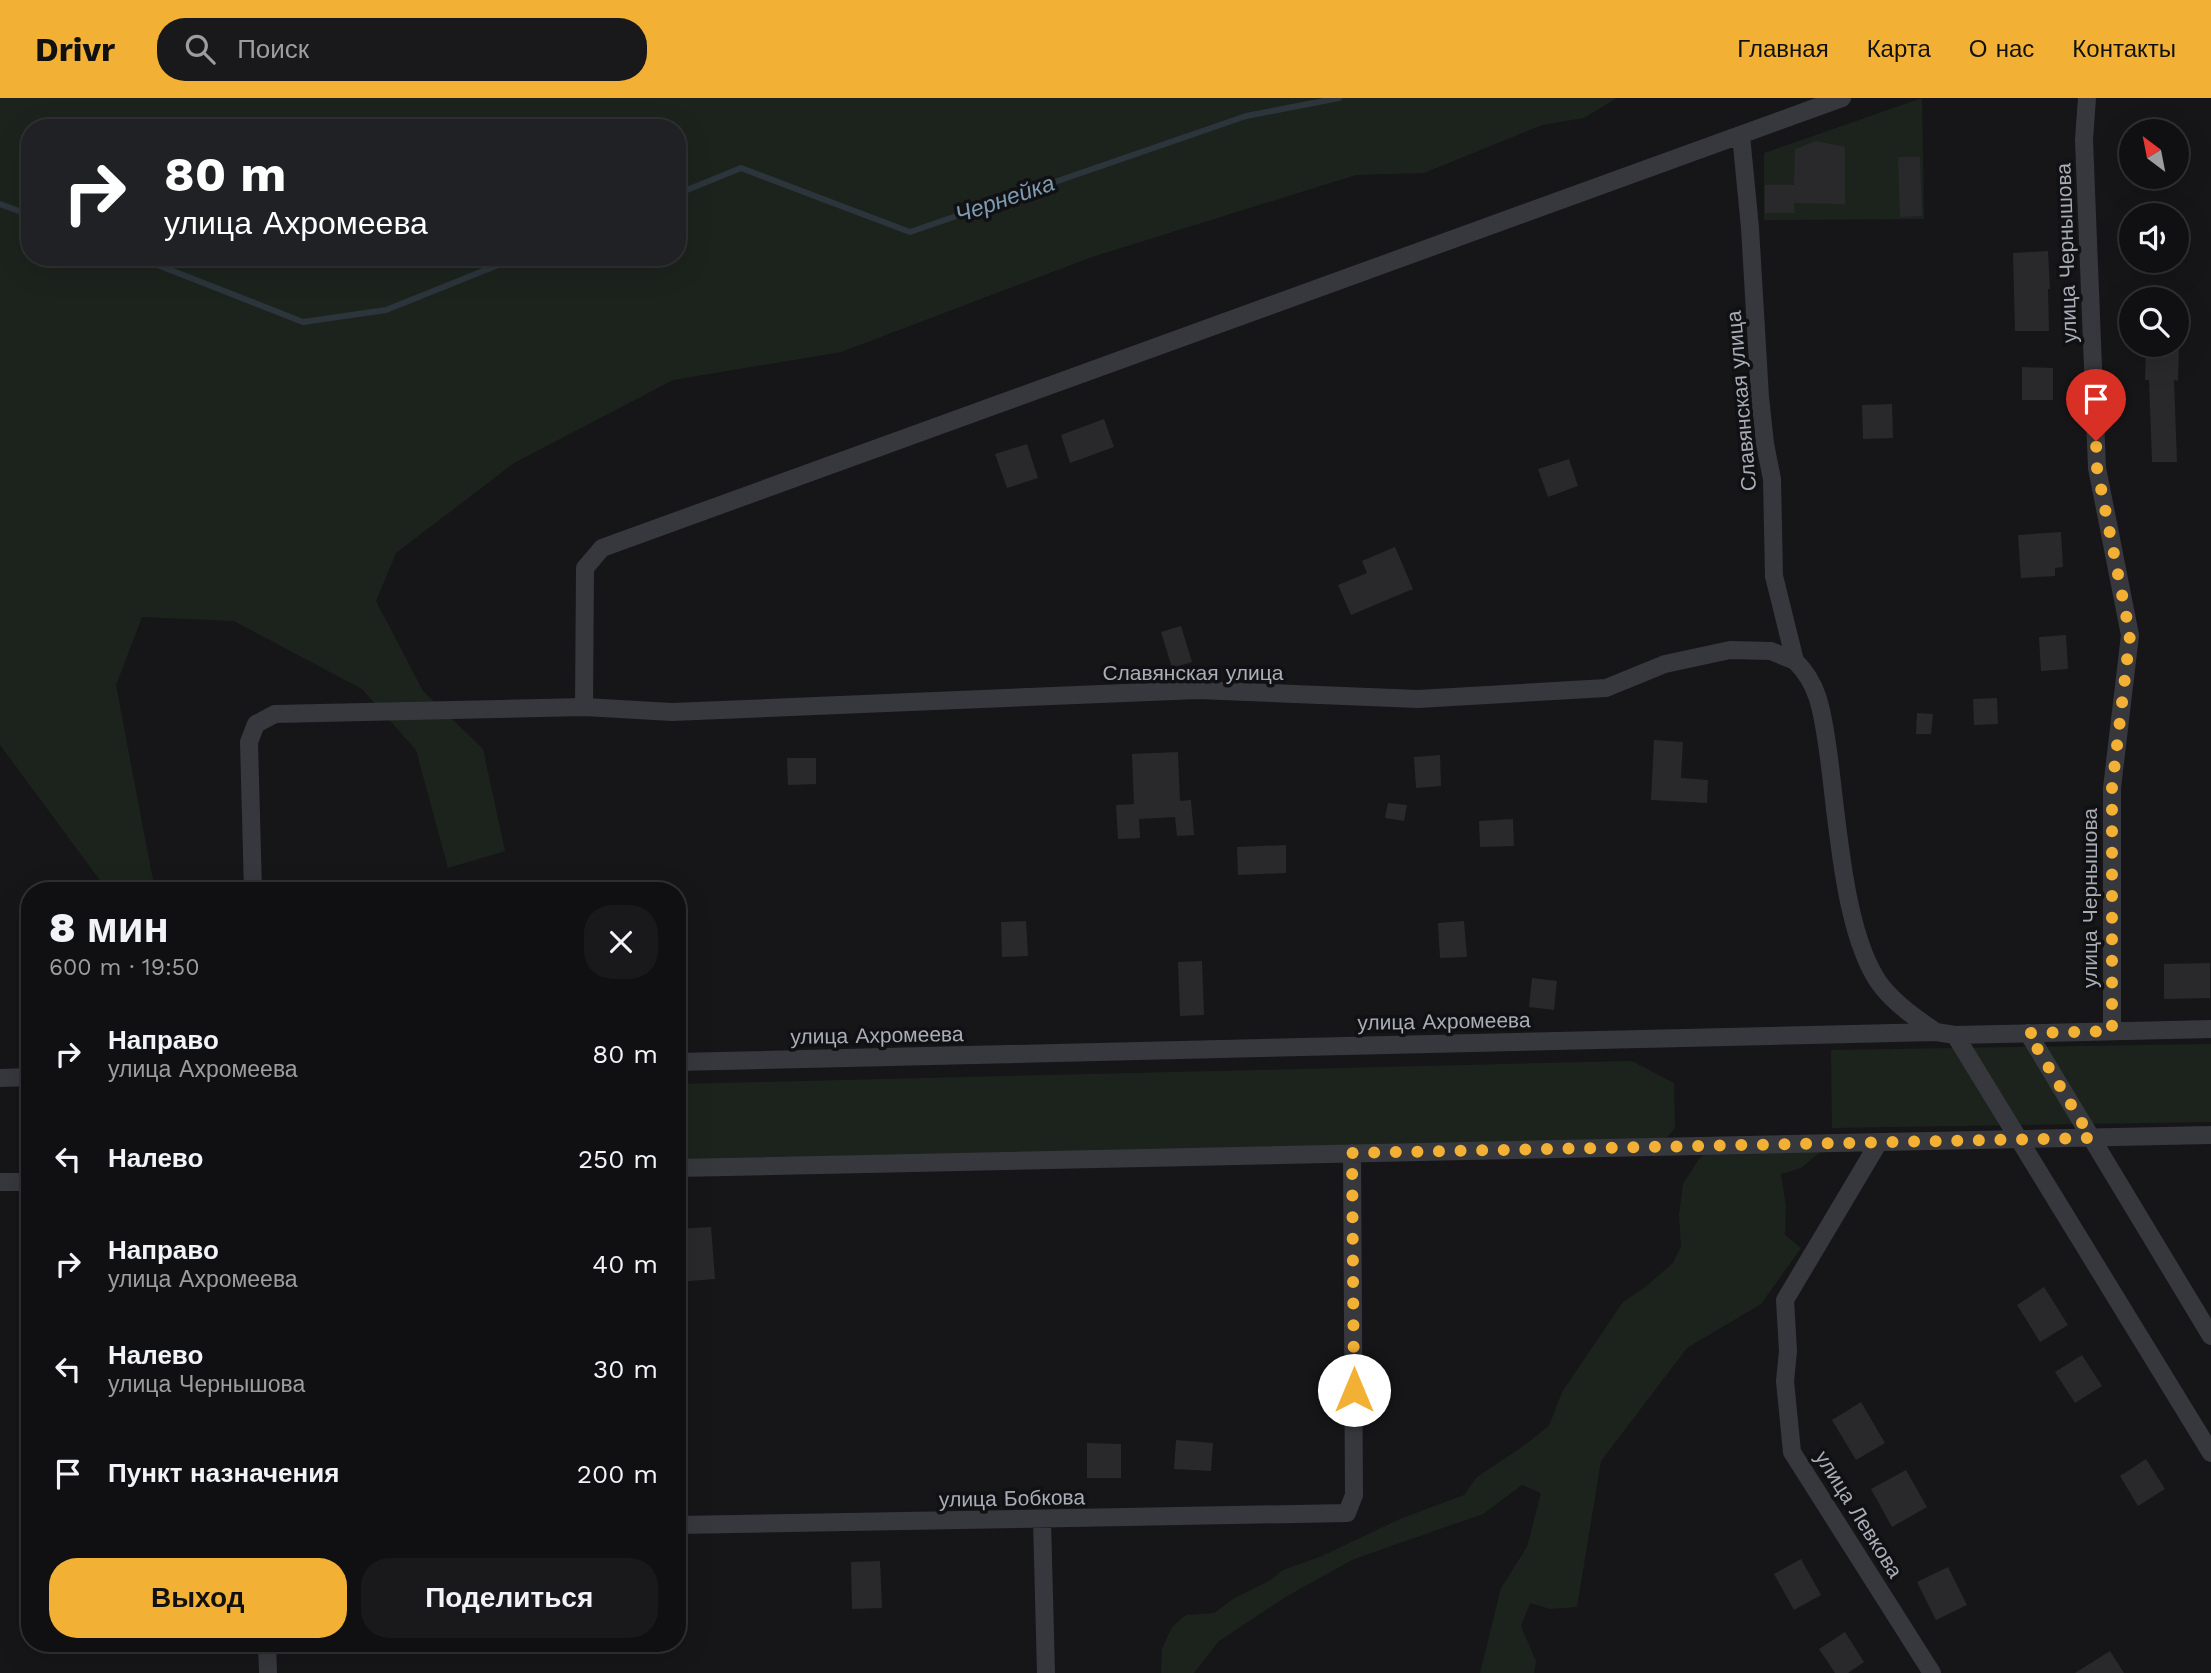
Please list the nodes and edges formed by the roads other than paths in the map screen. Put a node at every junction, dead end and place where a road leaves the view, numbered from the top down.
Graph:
1 (1842, 98) edge
2 (2087, 98) edge
3 (1741, 135) junction
4 (1795, 660) junction
5 (584, 707) junction
6 (253, 882) edge
7 (2211, 1029) edge
8 (2112, 1031) junction
9 (1936, 1032) junction
10 (2028, 1033) junction
11 (1955, 1035) junction
12 (686, 1062) edge
13 (21, 1077) edge
14 (0, 1078) edge
15 (2211, 1135) edge
16 (2091, 1138) junction
17 (2019, 1139) junction
18 (1880, 1142) junction
19 (1352, 1153) junction
20 (686, 1168) edge
21 (0, 1182) edge
22 (21, 1182) edge
23 (2211, 1336) edge
24 (2211, 1453) edge
25 (1042, 1520) junction
26 (686, 1525) edge
27 (267, 1652) edge
28 (268, 1673) edge
29 (1046, 1673) edge
30 (1932, 1673) edge

1 - 3 street
2 - 8 street, улица Чернышова
3 - 4 street, Славянская улица
3 - 5 street
4 - 5 street, Славянская улица
4 - 9 street, Славянская улица
5 - 6 street, Славянская улица
7 - 8 street, улица Ахромеева
8 - 10 street, улица Ахромеева
9 - 11 street, улица Ахромеева
9 - 12 street, улица Ахромеева
10 - 11 street, улица Ахромеева
10 - 16 street
11 - 17 street
13 - 14 street
15 - 16 street
16 - 17 street
16 - 23 street
17 - 18 street
17 - 24 street
18 - 19 street
18 - 30 street, улица Левкова
19 - 20 street
19 - 25 street, улица Бобкова
21 - 22 street
25 - 26 street, улица Бобкова
25 - 29 street
27 - 28 street

